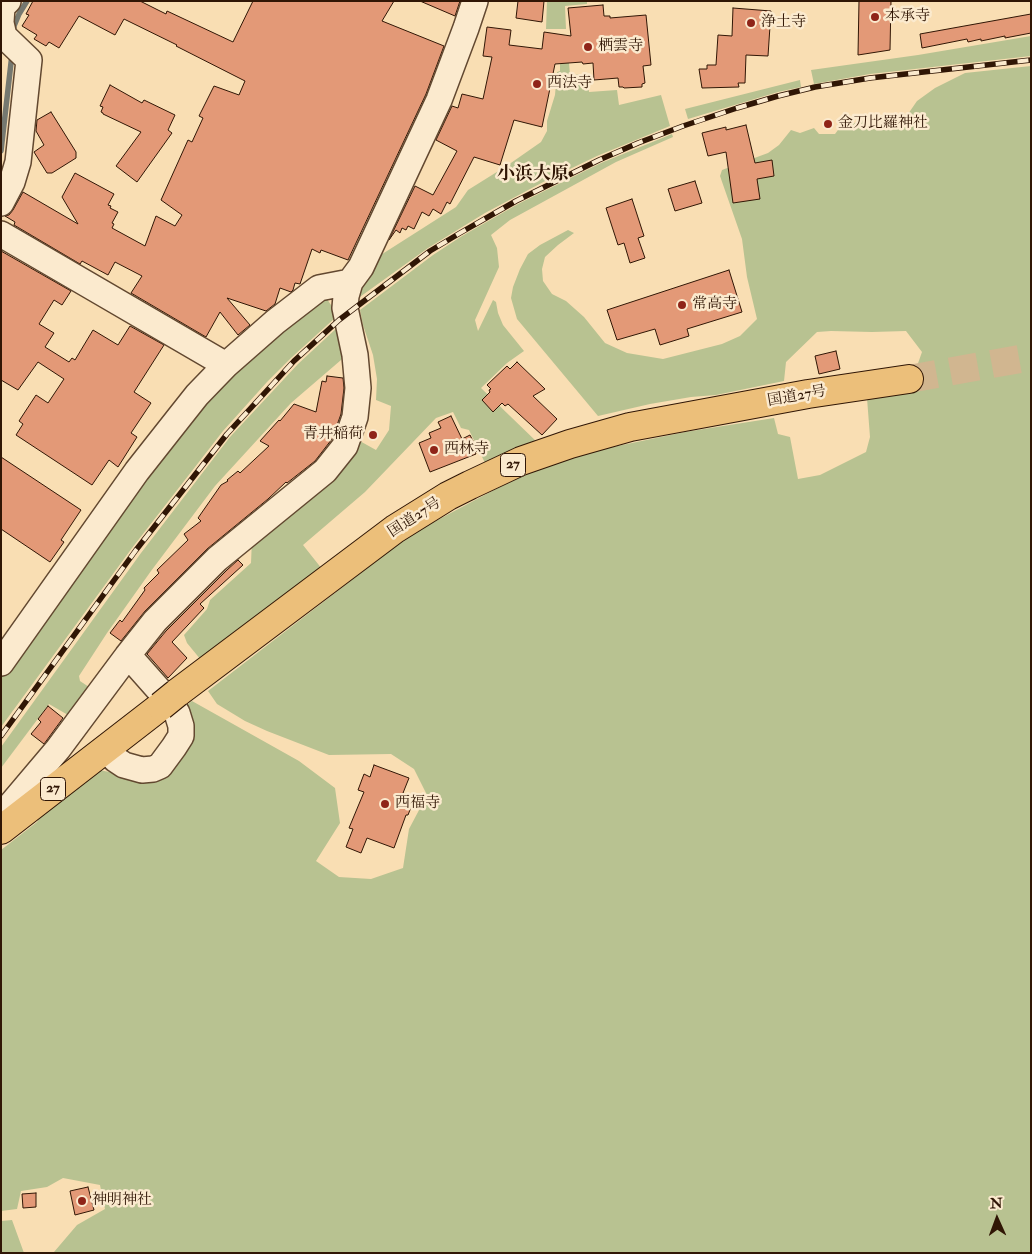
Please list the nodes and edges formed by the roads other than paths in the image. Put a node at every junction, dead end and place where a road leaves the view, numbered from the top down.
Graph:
1 (8, 1) edge
2 (475, 1) edge
3 (7, 34) edge
4 (1, 203) edge
5 (1, 234) edge
6 (350, 282) junction
7 (226, 366) junction
8 (909, 379) tunnel mouth
9 (128, 655) junction
10 (1, 663) edge
11 (104, 749) junction
12 (1, 820) edge
13 (1, 830) edge

1 - 3 street
2 - 6 street
3 - 4 street
5 - 7 street
6 - 7 street
6 - 9 street
7 - 10 street
8 - 11 highway, 国道27号 / 27
9 - 11 street
9 - 12 street
11 - 13 highway, 国道27号 / 27

